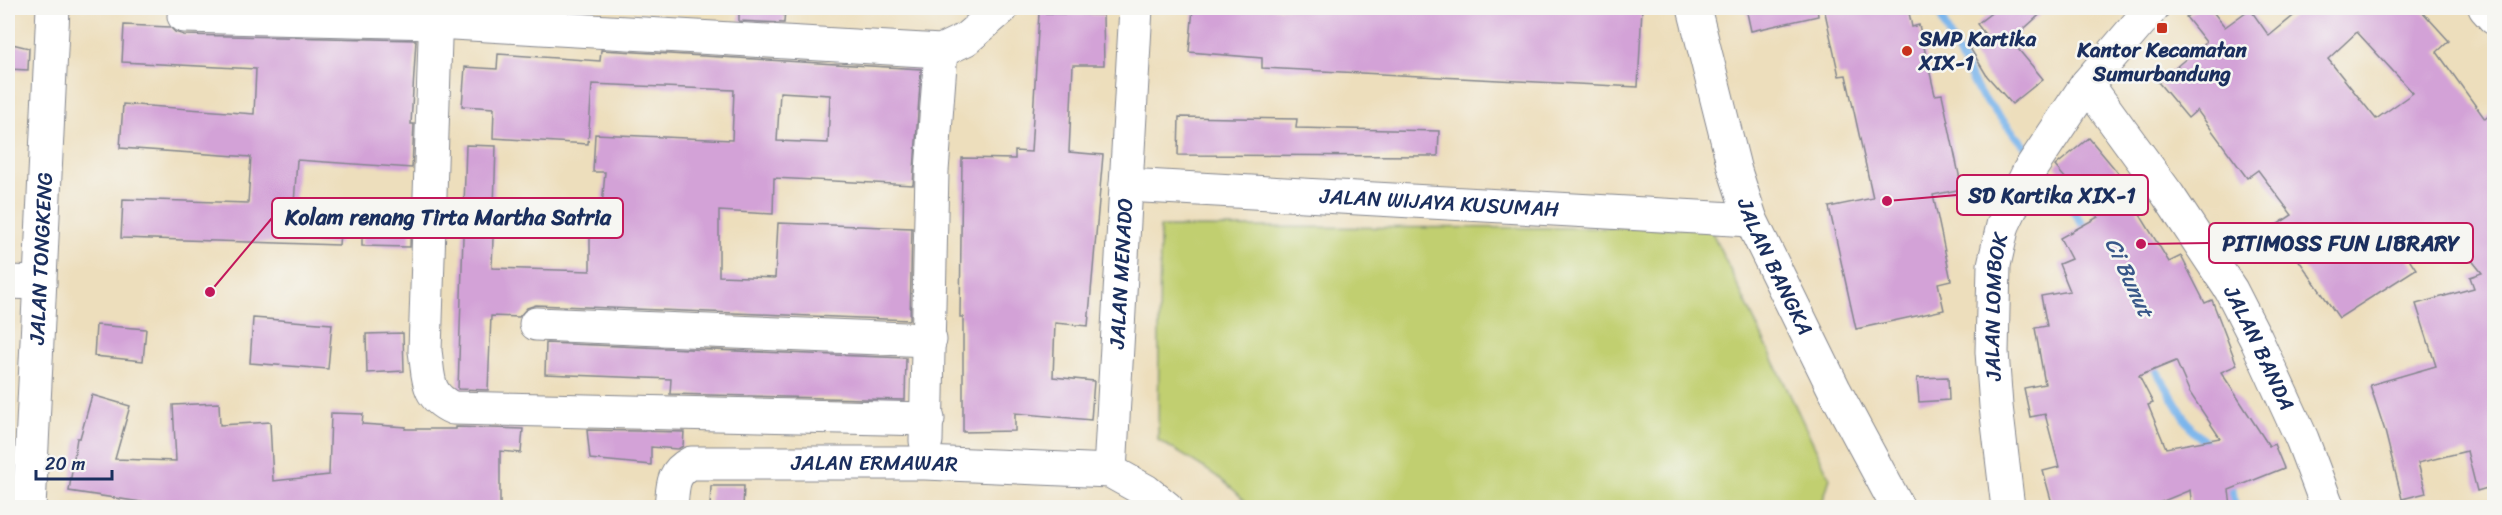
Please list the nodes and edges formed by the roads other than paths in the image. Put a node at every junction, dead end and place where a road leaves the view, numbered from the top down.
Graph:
1 (53, 8) edge
2 (1002, 8) edge
3 (1136, 8) edge
4 (1694, 8) edge
5 (2152, 8) edge
6 (2485, 8) edge
7 (313, 13) edge
8 (436, 15) edge
9 (184, 16) dead end
10 (559, 18) edge
11 (2494, 18) edge
12 (941, 51) junction
13 (2087, 84) junction
14 (1126, 185) junction
15 (1751, 220) junction
16 (8, 282) edge
17 (40, 283) junction
18 (536, 324) dead end
19 (930, 340) junction
20 (928, 419) junction
21 (925, 463) junction
22 (1110, 471) junction
23 (29, 507) edge
24 (671, 507) edge
25 (1167, 507) edge
26 (1898, 507) edge
27 (2008, 507) edge
28 (2328, 507) edge

1 - 17 street, JALAN TONGKENG
2 - 12 street
3 - 14 street, JALAN MENADO
4 - 15 street, JALAN BANGKA
5 - 13 street, JALAN LOMBOK
6 - 11 street
7 - 8 street
7 - 9 street
8 - 10 street
8 - 20 street
10 - 12 street
12 - 19 street
13 - 27 street, JALAN LOMBOK
13 - 28 street, JALAN BANDA
14 - 15 street, JALAN WIJAYA KUSUMAH
14 - 22 street, JALAN MENADO
15 - 26 street, JALAN BANGKA
16 - 17 street
17 - 23 street, JALAN TONGKENG
18 - 19 street
19 - 20 street
20 - 21 street
21 - 22 street, JALAN ERMAWAR
21 - 24 street, JALAN ERMAWAR
22 - 25 street

